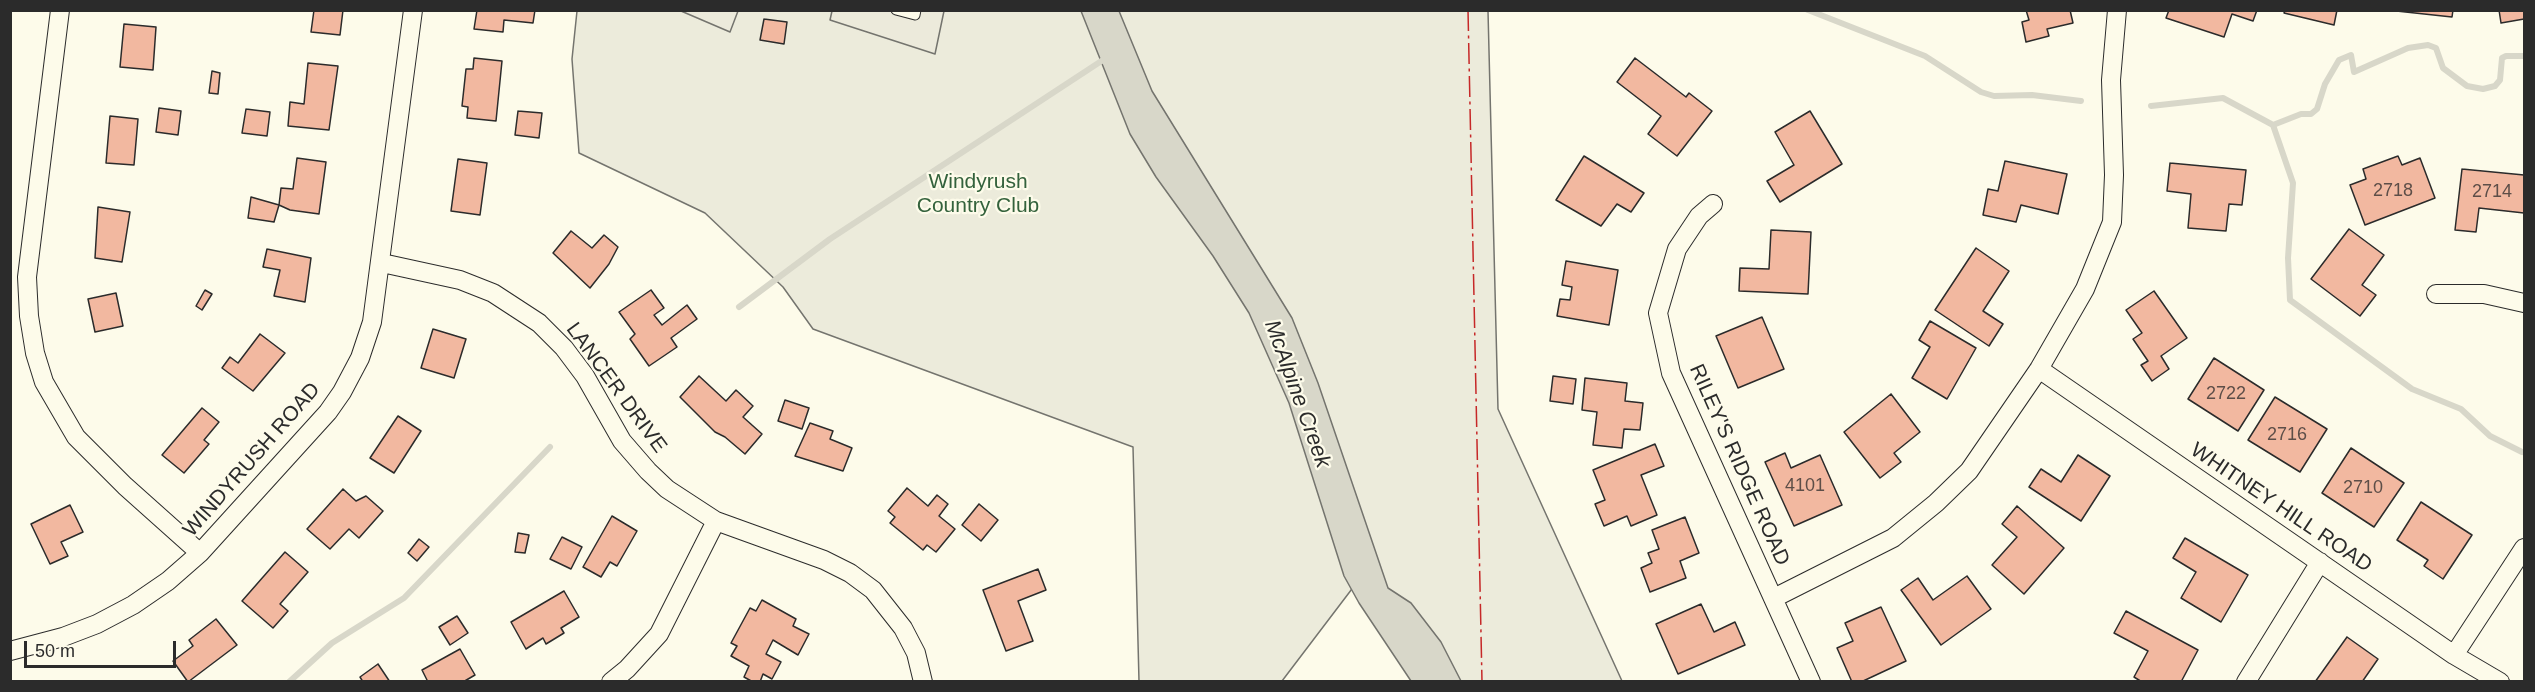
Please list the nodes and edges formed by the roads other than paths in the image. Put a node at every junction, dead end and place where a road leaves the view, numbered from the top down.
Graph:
1 (60, 10) edge
2 (413, 10) edge
3 (896, 10) edge
4 (916, 10) edge
5 (2117, 10) edge
6 (1713, 204) dead end
7 (382, 263) junction
8 (2436, 294) dead end
9 (2524, 303) edge
10 (2038, 369) junction
11 (716, 521) junction
12 (2524, 548) edge
13 (200, 553) junction
14 (2320, 562) junction
15 (1774, 598) junction
16 (10, 651) edge
17 (2454, 655) junction
18 (611, 681) edge
19 (923, 681) edge
20 (1810, 681) edge
21 (2246, 681) edge
22 (2500, 681) edge

1 - 13 street
2 - 7 street, WINDYRUSH ROAD
3 - 4 lane
5 - 10 street
6 - 15 street, RILEY'S RIDGE ROAD
7 - 11 street, LANCER DRIVE
7 - 13 street, WINDYRUSH ROAD
8 - 9 street
10 - 14 street, WHITNEY HILL ROAD
10 - 15 street
11 - 18 street
11 - 19 street, LANCER DRIVE
12 - 17 street
13 - 16 street, WINDYRUSH ROAD
14 - 17 street, WHITNEY HILL ROAD
14 - 21 street
15 - 20 street, RILEY'S RIDGE ROAD
17 - 22 street, WHITNEY HILL ROAD

